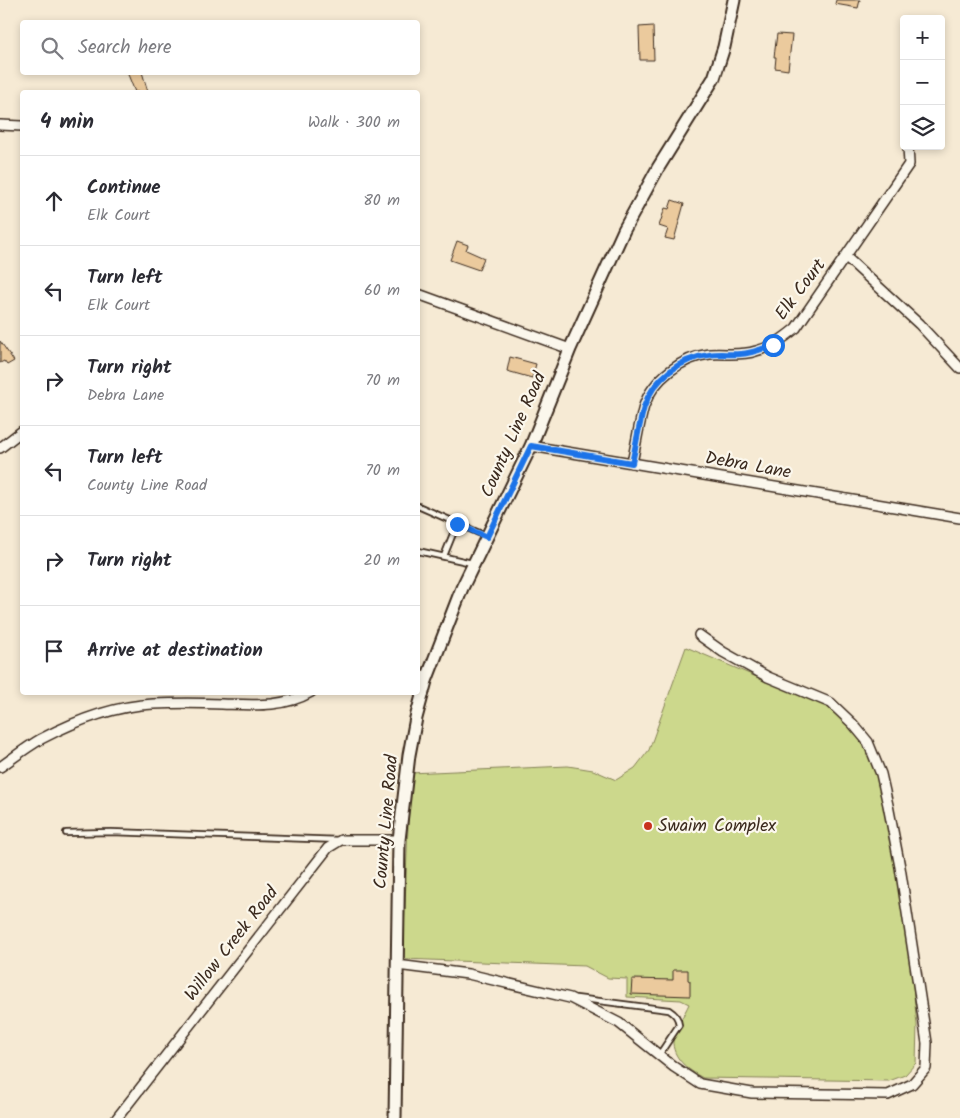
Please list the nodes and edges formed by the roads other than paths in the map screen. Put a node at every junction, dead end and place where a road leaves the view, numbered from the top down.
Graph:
1 (734, 0) edge
2 (0, 125) edge
3 (20, 126) edge
4 (908, 150) edge
5 (846, 257) junction
6 (420, 295) edge
7 (570, 349) junction
8 (960, 368) edge
9 (20, 432) edge
10 (531, 446) junction
11 (0, 448) edge
12 (632, 463) junction
13 (420, 507) edge
14 (960, 518) edge
15 (457, 524) junction
16 (487, 537) junction
17 (420, 551) edge
18 (444, 556) junction
19 (474, 564) junction
20 (699, 636) dead end
21 (423, 675) edge
22 (420, 693) edge
23 (303, 695) edge
24 (420, 695) edge
25 (0, 767) edge
26 (66, 833) dead end
27 (341, 840) junction
28 (399, 840) junction
29 (397, 965) junction
30 (570, 998) junction
31 (659, 1055) junction
32 (117, 1118) edge
33 (396, 1118) edge

1 - 7 street, County Line Road
2 - 3 street
4 - 5 street, Elk Court
5 - 8 street
5 - 12 street, Elk Court
6 - 7 street
7 - 10 street, County Line Road
9 - 11 street
10 - 12 street, Debra Lane
10 - 16 street, County Line Road
12 - 14 street, Debra Lane
13 - 15 lane
15 - 16 lane
15 - 18 lane
16 - 19 street, County Line Road
17 - 18 lane
18 - 19 lane
19 - 21 street, County Line Road
20 - 31 street
21 - 22 street, County Line Road
23 - 25 street
24 - 28 street, County Line Road
26 - 27 lane
27 - 28 street
27 - 32 street, Willow Creek Road
28 - 29 street, County Line Road
29 - 30 street
29 - 33 street, County Line Road
30 - 31 street
30 - 31 lane

